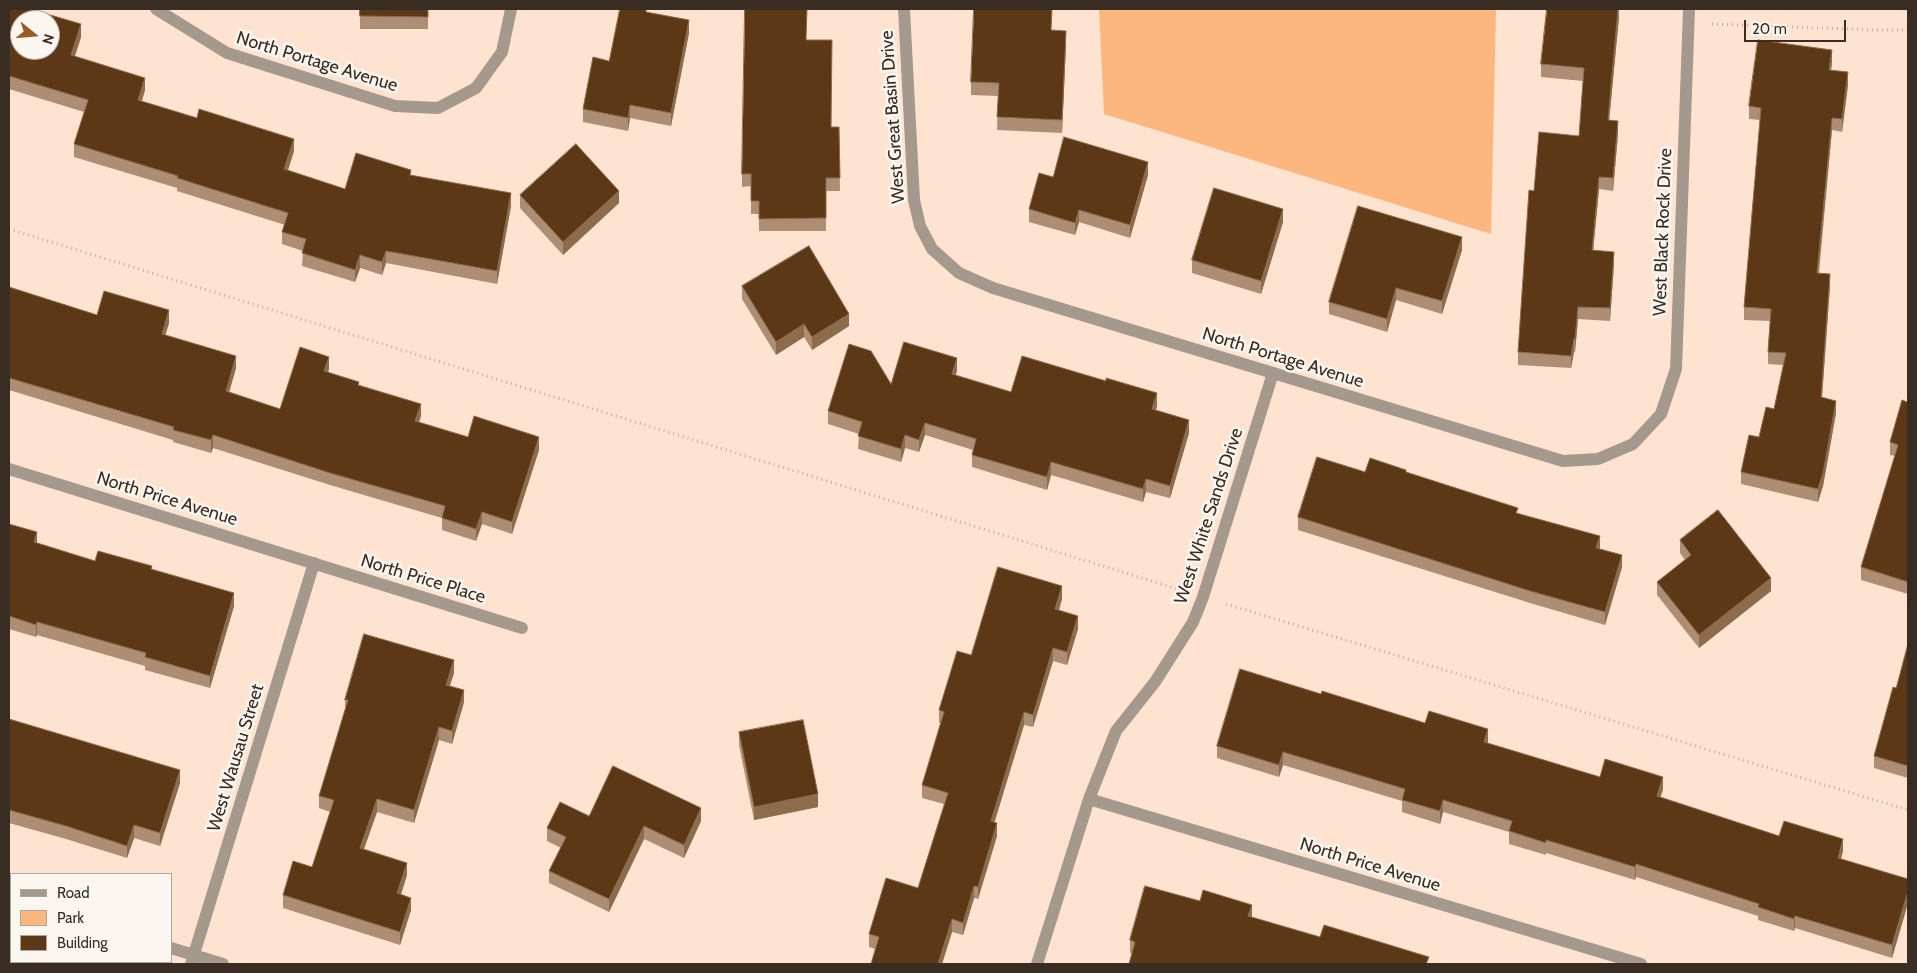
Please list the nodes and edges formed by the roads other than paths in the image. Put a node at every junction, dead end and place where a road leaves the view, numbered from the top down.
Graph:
1 (156, 9) edge
2 (511, 9) edge
3 (904, 9) edge
4 (1690, 9) edge
5 (932, 249) joint
6 (1273, 373) junction
7 (1633, 444) joint
8 (9, 469) edge
9 (314, 563) junction
10 (522, 628) dead end
11 (1089, 799) junction
12 (172, 949) edge
13 (192, 960) edge
14 (224, 964) edge
15 (1037, 964) edge
16 (1642, 964) edge

1 - 2 street, North Portage Avenue
3 - 5 street, West Great Basin Drive
4 - 7 street, West Black Rock Drive
5 - 6 street, North Portage Avenue
6 - 7 street, North Portage Avenue
6 - 11 street, West White Sands Drive
8 - 9 street, North Price Avenue
9 - 10 street, North Price Place
9 - 13 street, West Wausau Street
11 - 15 street, West White Sands Drive
11 - 16 street, North Price Avenue
12 - 13 street
13 - 14 street

